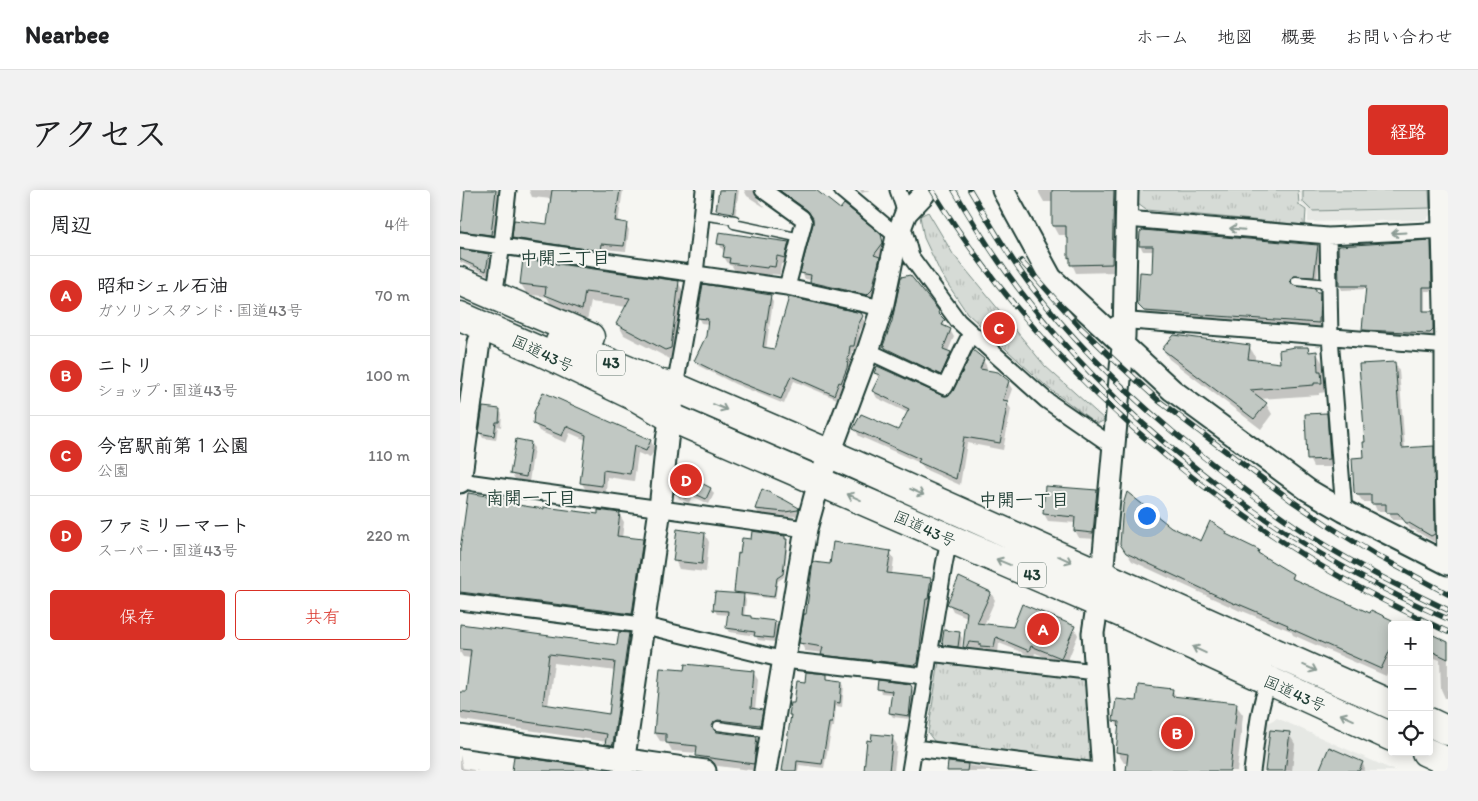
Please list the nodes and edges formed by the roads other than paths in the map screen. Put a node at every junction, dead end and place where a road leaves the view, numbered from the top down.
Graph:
1 (508, 190) edge
2 (704, 190) edge
3 (763, 190) edge
4 (842, 190) edge
5 (898, 190) edge
6 (1003, 190) edge
7 (1127, 190) edge
8 (1442, 190) edge
9 (924, 194) dead end
10 (702, 215) junction
11 (1127, 219) junction
12 (902, 224) junction
13 (1445, 230) edge
14 (1328, 236) junction
15 (801, 238) junction
16 (460, 240) edge
17 (502, 246) junction
18 (695, 274) junction
19 (460, 281) edge
20 (1296, 281) dead end
21 (1328, 284) junction
22 (788, 287) junction
23 (494, 296) junction
24 (460, 297) edge
25 (882, 308) junction
26 (460, 316) edge
27 (1125, 322) junction
28 (1103, 328) junction
29 (971, 333) junction
30 (1330, 337) junction
31 (470, 338) edge
32 (1123, 346) junction
33 (1447, 346) edge
34 (868, 351) junction
35 (675, 387) junction
36 (663, 414) junction
37 (1114, 447) junction
38 (830, 454) junction
39 (1447, 458) edge
40 (460, 480) edge
41 (819, 482) junction
42 (660, 509) junction
43 (1344, 511) junction
44 (960, 512) junction
45 (806, 529) junction
46 (948, 539) junction
47 (1448, 563) edge
48 (1102, 575) junction
49 (460, 602) edge
50 (1097, 603) junction
51 (642, 625) junction
52 (929, 653) junction
53 (1283, 656) junction
54 (784, 660) junction
55 (1095, 672) junction
56 (925, 676) junction
57 (1269, 682) junction
58 (1388, 703) edge
59 (1433, 724) edge
60 (718, 726) dead end
61 (1448, 731) edge
62 (772, 733) junction
63 (1388, 735) edge
64 (460, 736) edge
65 (915, 748) junction
66 (1433, 755) edge
67 (1448, 762) edge
68 (623, 765) edge
69 (705, 771) edge
70 (765, 771) edge
71 (910, 771) edge
72 (1096, 771) edge
73 (1103, 771) edge
74 (1252, 771) edge

1 - 17 street
2 - 10 street
3 - 15 street
4 - 12 street
5 - 12 street
6 - 28 street
7 - 11 street
8 - 13 street
9 - 12 street
10 - 15 lane
10 - 18 street
14 -> 11 street
11 - 27 street
12 - 25 street
12 - 29 street
13 -> 14 street
13 - 33 street
14 - 21 street
15 - 22 street
16 - 17 street
17 - 18 street
17 - 23 street
18 - 22 street
18 - 35 street
19 - 23 highway
20 - 21 lane
21 - 30 street
22 - 25 street
23 - 35 highway
24 - 35 highway, 国道43号 / 43
25 - 34 street
26 - 36 highway, 国道43号 / 43
27 - 28 street
27 - 30 street
27 - 32 street
28 - 32 street
29 - 34 street
29 - 37 street
30 - 33 street
30 - 43 street
31 - 36 highway
31 - 40 street
32 - 37 street
32 - 43 street
33 - 39 street
34 - 38 street
35 - 36 street
35 -> 38 highway, 国道43号 / 43
36 - 41 highway, 国道43号 / 43
36 - 42 street
37 - 48 street
38 - 41 street
38 -> 44 highway, 国道43号 / 43
39 - 47 street
40 - 42 street
41 - 45 street
46 -> 41 highway, 国道43号 / 43
42 - 45 street
42 - 51 street
43 - 47 street
44 - 46 street
44 -> 48 highway, 国道43号 / 43
45 - 54 street
50 -> 46 highway, 国道43号 / 43
46 - 52 street
48 - 50 street
48 - 53 highway, 国道43号 / 43
49 - 51 street
50 - 55 street
57 -> 50 highway, 国道43号 / 43
51 - 54 street
51 - 68 street
52 - 55 street
52 - 56 street
53 - 57 street
53 -> 58 highway, 国道43号 / 43
54 - 56 street
54 - 62 street
55 - 73 street
56 - 65 street
63 -> 57 highway, 国道43号 / 43
57 - 74 street
59 - 61 highway
60 - 62 lane
62 - 70 street
64 - 68 street
65 - 71 street
65 - 72 street
66 - 67 highway
68 - 69 street

